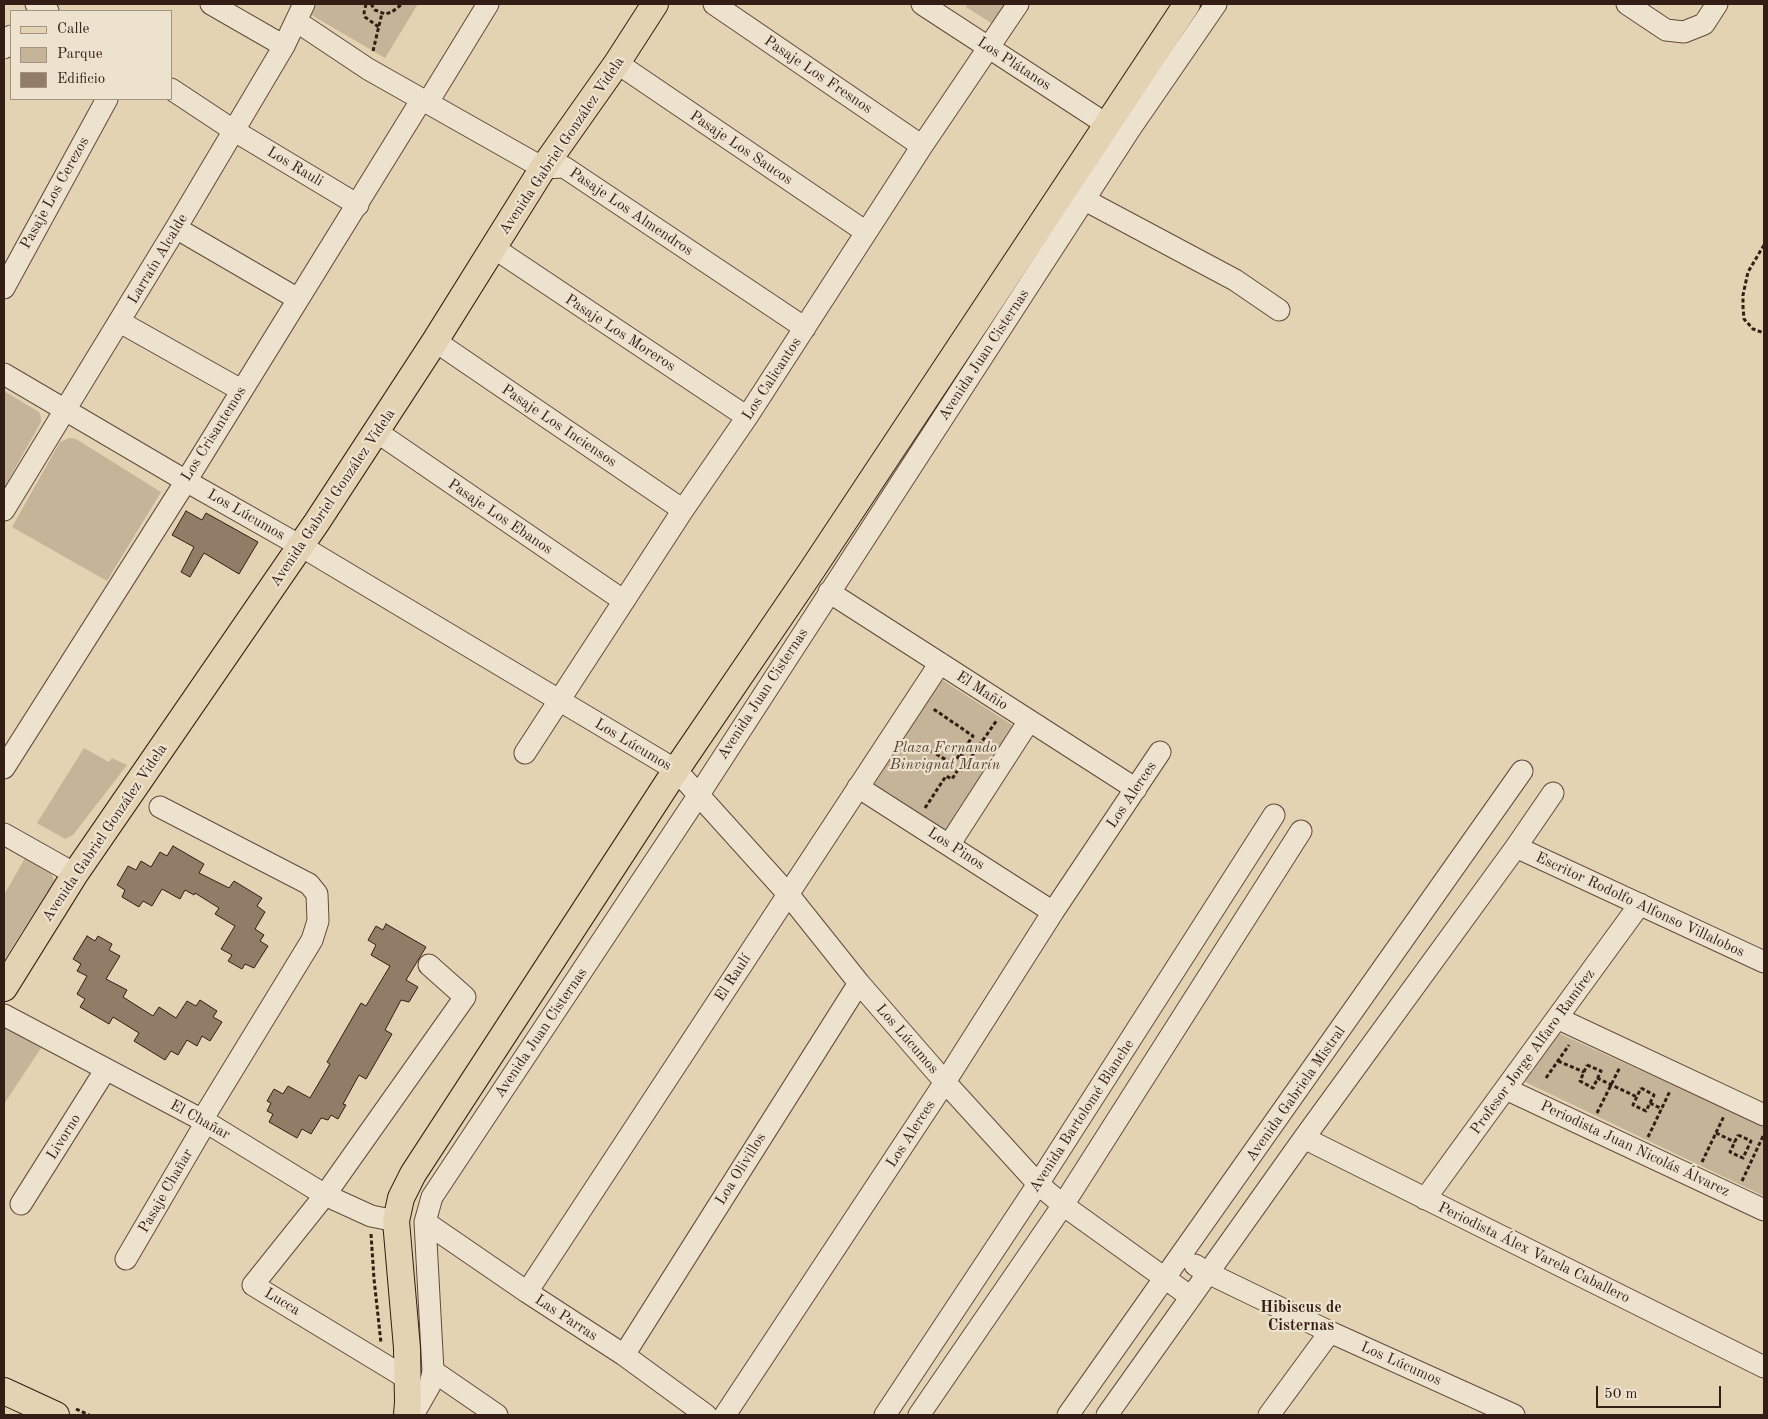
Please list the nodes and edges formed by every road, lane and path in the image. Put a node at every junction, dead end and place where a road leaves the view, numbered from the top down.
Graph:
1 (211, 4) edge
2 (366, 4) edge
3 (371, 4) edge
4 (402, 4) edge
5 (488, 4) edge
6 (655, 4) edge
7 (714, 4) edge
8 (1018, 4) edge
9 (1187, 4) edge
10 (1216, 4) edge
11 (1627, 4) edge
12 (1717, 4) edge
13 (936, 8) edge
14 (300, 13) edge
15 (382, 13) junction
16 (380, 28) junction
17 (284, 46) junction
18 (989, 49) junction
19 (617, 63) junction
20 (368, 69) junction
21 (172, 90) edge
22 (106, 100) edge
23 (425, 101) junction
24 (1106, 124) junction
25 (233, 130) junction
26 (922, 146) junction
27 (543, 168) junction
28 (1085, 200) junction
29 (358, 205) junction
30 (176, 228) junction
31 (866, 232) junction
32 (1764, 245) edge
33 (494, 248) junction
34 (4, 288) edge
35 (298, 300) junction
36 (1279, 310) dead end
37 (120, 322) junction
38 (805, 328) junction
39 (1764, 333) edge
40 (435, 341) junction
41 (4, 374) edge
42 (241, 390) junction
43 (64, 410) junction
44 (748, 417) junction
45 (377, 432) junction
46 (186, 481) junction
47 (4, 510) edge
48 (683, 510) junction
49 (301, 547) junction
50 (829, 592) junction
51 (624, 601) junction
52 (940, 663) junction
53 (917, 698) junction
54 (560, 702) junction
55 (1007, 706) junction
56 (1029, 721) junction
57 (1160, 752) dead end
58 (525, 753) dead end
59 (880, 754) junction
60 (960, 754) junction
61 (969, 760) junction
62 (4, 768) edge
63 (676, 770) junction
64 (1522, 771) dead end
65 (858, 787) junction
66 (1136, 789) junction
67 (1552, 793) dead end
68 (698, 796) junction
69 (160, 807) dead end
70 (1274, 815) dead end
71 (915, 823) junction
72 (1302, 832) dead end
73 (4, 834) edge
74 (949, 845) junction
75 (1516, 847) junction
76 (75, 874) junction
77 (788, 894) junction
78 (1640, 904) junction
79 (1053, 912) junction
80 (1764, 962) edge
81 (429, 965) dead end
82 (859, 983) junction
83 (4, 988) edge
84 (4, 1015) edge
85 (1557, 1018) junction
86 (1569, 1045) dead end
87 (1627, 1051) junction
88 (1558, 1061) junction
89 (106, 1069) junction
90 (1584, 1072) junction
91 (1678, 1074) junction
92 (1546, 1078) dead end
93 (1597, 1078) junction
94 (945, 1082) junction
95 (1506, 1089) junction
96 (1637, 1097) junction
97 (1732, 1100) junction
98 (1650, 1103) junction
99 (1662, 1109) junction
100 (1764, 1115) edge
101 (204, 1121) junction
102 (1590, 1128) junction
103 (1716, 1133) junction
104 (1764, 1134) edge
105 (1304, 1138) junction
106 (1735, 1142) junction
107 (1748, 1148) junction
108 (1641, 1152) junction
109 (1756, 1152) junction
110 (1694, 1177) junction
111 (1038, 1184) junction
112 (325, 1195) junction
113 (1735, 1196) junction
114 (1425, 1199) junction
115 (21, 1204) dead end
116 (1063, 1205) junction
117 (1764, 1210) edge
118 (396, 1221) junction
119 (426, 1222) junction
120 (1181, 1257) junction
121 (126, 1260) dead end
122 (1208, 1273) junction
123 (1164, 1280) junction
124 (527, 1292) junction
125 (1190, 1297) junction
126 (1330, 1332) junction
127 (624, 1355) junction
128 (1764, 1367) edge
129 (433, 1371) junction
130 (408, 1379) junction
131 (4, 1390) edge
132 (56, 1415) edge
133 (407, 1415) edge
134 (413, 1415) edge
135 (497, 1415) edge
136 (706, 1415) edge
137 (725, 1415) edge
138 (885, 1415) edge
139 (919, 1415) edge
140 (1068, 1415) edge
141 (1107, 1415) edge
142 (1269, 1415) edge
143 (1514, 1415) edge

1 - 17 street
2 - 16 path
3 - 15 path
4 - 15 path
5 - 23 street, Los Crisantemos
6 - 19 main road, Avenida Gabriel González Videla
7 - 26 street, Pasaje Los Fresnos
8 - 18 street, Los Calicantos
9 - 24 main road, Avenida Juan Cisternas
10 - 28 street, Avenida Juan Cisternas
11 - 12 street
13 - 18 street, Los Plátanos
14 - 17 street, Larraín Alcalde
14 - 20 street, Pasaje Los Almendros
15 - 16 path
16 - 20 path
17 - 25 street, Larraín Alcalde
18 - 24 street, Los Plátanos
18 - 26 street, Los Calicantos
19 - 27 main road, Avenida Gabriel González Videla
19 - 31 street, Pasaje Los Saucos
20 - 23 street, Pasaje Los Almendros
21 - 25 street, Los Rauli
22 - 34 street, Pasaje Los Cerezos
23 - 27 street, Pasaje Los Almendros
23 - 29 street, Los Crisantemos
24 - 63 main road, Avenida Juan Cisternas
25 - 29 street, Los Rauli
25 - 30 street, Larraín Alcalde
26 - 31 street, Los Calicantos
27 - 33 main road, Avenida Gabriel González Videla
27 - 38 street, Pasaje Los Almendros
28 - 36 street
28 - 50 street, Avenida Juan Cisternas
29 - 35 street, Los Crisantemos
30 - 35 street
30 - 37 street, Larraín Alcalde
31 - 38 street, Los Calicantos
32 - 39 path
33 - 40 main road, Avenida Gabriel González Videla
33 - 44 street, Pasaje Los Moreros
35 - 42 street, Los Crisantemos
37 - 42 street
37 - 43 street, Larraín Alcalde
38 - 44 street, Los Calicantos
40 - 45 main road, Avenida Gabriel González Videla
40 - 48 street, Pasaje Los Inciensos
41 - 43 street, Los Lúcumos
42 - 46 street, Los Crisantemos
43 - 46 street, Los Lúcumos
43 - 47 street, Larraín Alcalde
44 - 48 street, Los Calicantos
45 - 49 main road, Avenida Gabriel González Videla
45 - 51 street, Pasaje Los Ebanos
46 - 49 street, Los Lúcumos
46 - 62 street, Los Crisantemos
48 - 51 street, Los Calicantos
49 - 54 street, Los Lúcumos
49 - 76 main road, Avenida Gabriel González Videla
50 - 52 street, El Mañio
50 - 68 street, Avenida Juan Cisternas
51 - 54 street, Los Calicantos
52 - 53 street, El Raulí
52 - 55 street, El Mañio
53 - 59 street, El Raulí
53 - 60 path
54 - 58 street, Los Calicantos
54 - 63 street, Los Lúcumos
55 - 56 street, El Mañio
55 - 61 path
56 - 66 street, El Mañio
56 - 74 street
57 - 66 street, Los Alerces
59 - 60 path
59 - 65 street, El Raulí
60 - 61 path
61 - 71 path
63 - 68 street, Los Lúcumos
63 - 118 main road, Avenida Juan Cisternas
64 - 120 street, Avenida Gabriela Mistral
65 - 71 street, Los Pinos
65 - 77 street, El Raulí
66 - 79 street, Los Alerces
67 - 75 street, Avenida Gabriela Mistral
68 - 77 street, Los Lúcumos
68 - 119 street, Avenida Juan Cisternas
69 - 101 street, Pasaje Chañar
70 - 111 street, Avenida Bartolomé Blanche
71 - 74 street, Los Pinos
72 - 116 street, Avenida Bartolomé Blanche
73 - 76 street
74 - 79 street, Los Pinos
75 - 78 street, Escritor Rodolfo Alfonso Villalobos
75 - 105 street, Avenida Gabriela Mistral
76 - 83 main road, Avenida Gabriel González Videla
77 - 82 street, Los Lúcumos
77 - 124 street, El Raulí
78 - 80 street, Escritor Rodolfo Alfonso Villalobos
78 - 85 street, Profesor Jorge Alfaro Ramírez
79 - 94 street, Los Alerces
81 - 112 street
82 - 94 street, Los Lúcumos
82 - 127 street, Loa Olivillos
84 - 89 street, El Chañar
85 - 87 street
85 - 95 street, Profesor Jorge Alfaro Ramírez
86 - 88 path
87 - 91 street
87 - 102 path
88 - 90 path
88 - 92 path
89 - 101 street, El Chañar
89 - 115 street, Livorno
90 - 93 path
90 - 93 path
91 - 97 street
91 - 99 path
93 - 96 path
94 - 111 street, Los Lúcumos
94 - 137 street, Los Alerces
95 - 102 street, Periodista Juan Nicolás Álvarez
95 - 114 street, Profesor Jorge Alfaro Ramírez
96 - 98 path
96 - 98 path
97 - 100 street
97 - 103 path
98 - 99 path
99 - 108 path
101 - 112 street, El Chañar
101 - 121 street, Pasaje Chañar
102 - 108 street, Periodista Juan Nicolás Álvarez
103 - 106 path
103 - 110 path
104 - 109 path
105 - 114 street, Periodista Álex Varela Caballero
105 - 122 street, Avenida Gabriela Mistral
106 - 107 path
106 - 107 path
107 - 109 path
108 - 110 street, Periodista Juan Nicolás Álvarez
109 - 113 path
110 - 113 street, Periodista Juan Nicolás Álvarez
111 - 116 street, Los Lúcumos
111 - 138 street, Avenida Bartolomé Blanche
112 - 118 street, El Chañar
112 - 130 street, Lucca
113 - 117 street, Periodista Juan Nicolás Álvarez
114 - 128 street, Periodista Álex Varela Caballero
116 - 123 street, Los Lúcumos
116 - 139 street, Avenida Bartolomé Blanche
118 - 130 main road, Avenida Juan Cisternas
119 - 124 street, Las Parras
119 - 129 street, Avenida Juan Cisternas
120 - 122 street, Los Lúcumos
120 - 123 street, Avenida Gabriela Mistral
122 - 125 street, Avenida Gabriela Mistral
122 - 126 street, Los Lúcumos
123 - 125 street, Los Lúcumos
123 - 140 street, Avenida Gabriela Mistral
124 - 127 street, Las Parras
125 - 141 street, Avenida Gabriela Mistral
126 - 142 street
126 - 143 street, Los Lúcumos
127 - 136 street, Las Parras
129 - 134 street, Avenida Juan Cisternas
129 - 135 street
130 - 133 main road, Avenida Juan Cisternas
131 - 132 main road

